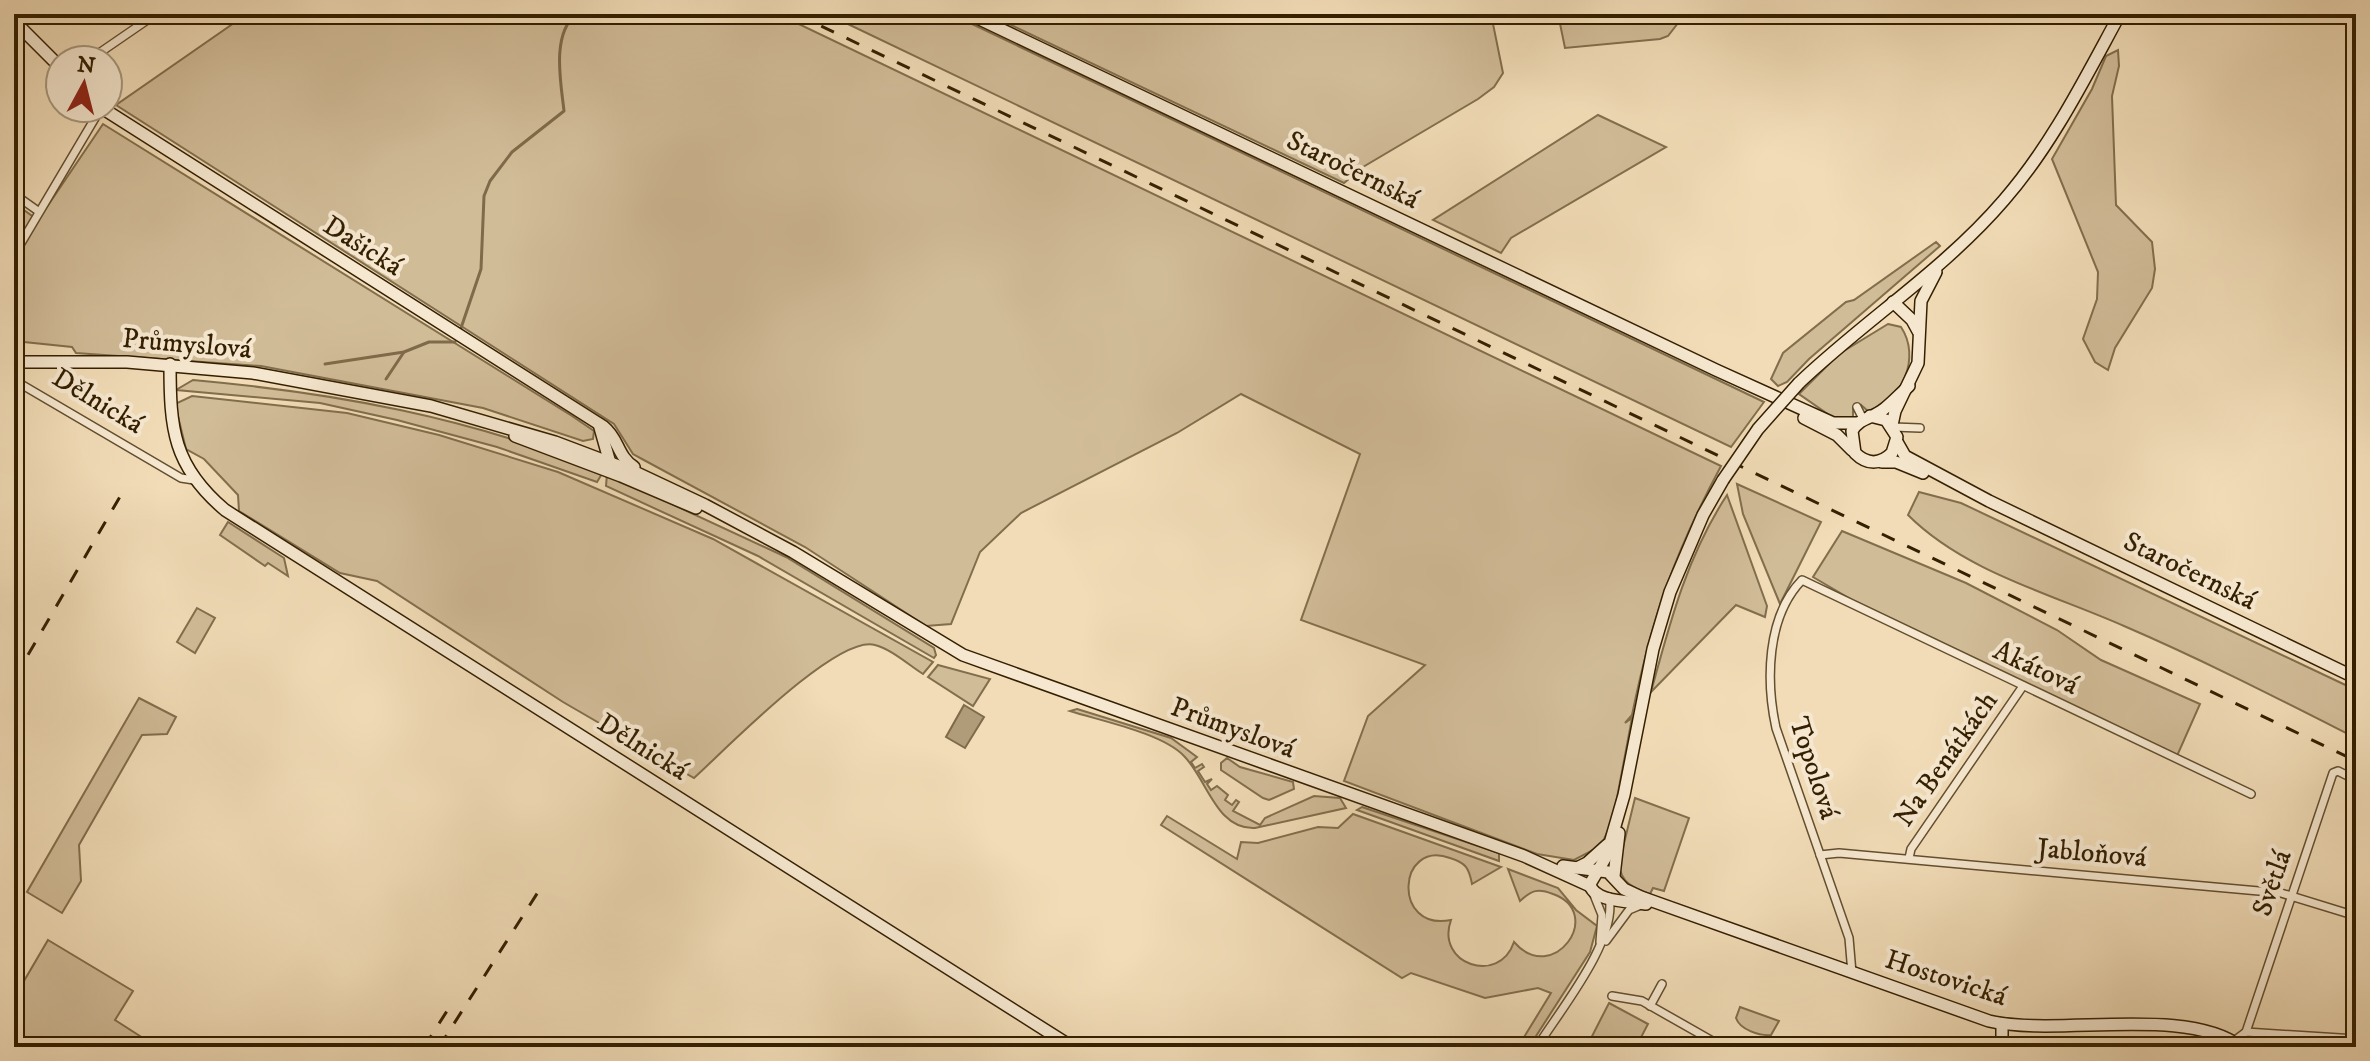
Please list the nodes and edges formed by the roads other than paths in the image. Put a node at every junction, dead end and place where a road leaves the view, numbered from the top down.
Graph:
1 (156, 14) edge
2 (969, 14) edge
3 (2120, 14) edge
4 (14, 21) edge
5 (112, 44) edge
6 (44, 51) edge
7 (124, 122) edge
8 (92, 124) edge
9 (14, 194) edge
10 (38, 211) junction
11 (14, 255) edge
12 (1941, 264) junction
13 (1893, 302) junction
14 (1920, 339) junction
15 (14, 362) edge
16 (170, 364) junction
17 (1716, 370) junction
18 (19, 383) dead end
19 (1909, 386) junction
20 (354, 390) junction
21 (1857, 407) dead end
22 (1863, 419) junction
23 (598, 423) junction
24 (1892, 426) junction
25 (1897, 441) junction
26 (603, 444) junction
27 (617, 448) junction
28 (1855, 453) junction
29 (588, 454) junction
30 (1878, 462) junction
31 (607, 465) junction
32 (194, 480) junction
33 (658, 482) junction
34 (2002, 507) junction
35 (1803, 580) joint
36 (869, 600) junction
37 (2356, 678) edge
38 (2023, 686) junction
39 (2356, 780) edge
40 (2251, 794) dead end
41 (1624, 795) junction
42 (1613, 834) junction
43 (1820, 855) junction
44 (1524, 856) junction
45 (1909, 858) junction
46 (1572, 868) junction
47 (1598, 872) junction
48 (1615, 877) junction
49 (1592, 891) junction
50 (2291, 896) junction
51 (1610, 897) junction
52 (1647, 904) junction
53 (2356, 916) edge
54 (1701, 919) junction
55 (1595, 955) junction
56 (1852, 973) junction
57 (1662, 984) dead end
58 (1612, 996) dead end
59 (1650, 1006) junction
60 (2002, 1024) junction
61 (2246, 1032) junction
62 (2356, 1039) edge
63 (2233, 1045) edge
64 (1072, 1047) edge
65 (1537, 1047) edge
66 (1723, 1047) edge
67 (2002, 1047) edge

1 - 5 street
2 - 17 main road, Staročernská
3 - 12 main road
4 - 6 main road
7 - 23 main road, Dašická
8 - 10 street
9 - 10 street
10 - 11 street
12 - 13 main road
12 - 14 main road
13 - 14 main road
13 - 41 main road, bridge
14 - 19 main road
15 - 16 main road, Průmyslová
16 - 20 main road, Průmyslová
16 - 32 main road, Dělnická
17 - 22 main road, Staročernská
17 - 28 main road, Staročernská
18 - 32 street, Dělnická
19 - 22 main road
19 - 24 main road
20 - 29 main road, Průmyslová
20 - 31 main road, Průmyslová
21 - 22 street
22 - 24 main road
22 - 28 main road
23 - 26 main road
23 - 27 main road, Dašická
24 - 25 main road
24 - 25 street
25 - 30 main road
25 - 34 main road, Staročernská
26 - 29 main road
26 - 31 main road
27 - 31 main road
27 - 33 main road, Dašická
28 - 30 main road
29 - 31 main road, Průmyslová
30 - 34 main road, Staročernská
31 - 33 main road, Průmyslová
31 - 36 main road
32 - 64 main road, Dělnická
33 - 36 main road, Průmyslová
34 - 37 main road, Staročernská
35 - 38 street, Akátová
35 - 43 street, Topolová
36 - 44 main road, Průmyslová
38 - 40 street, Akátová
38 - 45 street, Na Benátkách
39 - 50 street, Světlá
41 - 42 main road
41 - 48 main road
42 - 46 main road
42 - 47 main road
43 - 45 street, Jabloňová
43 - 56 street, Topolová
44 - 46 main road, Průmyslová
44 - 49 main road, Průmyslová
45 - 50 street, Jabloňová
46 - 47 main road, Průmyslová
47 - 48 main road, Hostovická
47 - 49 main road
48 - 51 main road
48 - 54 main road, Hostovická
49 - 51 main road, Hostovická
49 - 55 street
50 - 53 street, Jabloňová
50 - 61 street, Světlá
51 - 52 main road, Hostovická
51 - 55 street
52 - 54 main road, Hostovická
52 - 55 street
54 - 56 main road, Hostovická
55 - 65 street
56 - 60 main road, Hostovická
57 - 59 street
58 - 59 street
59 - 66 street
60 - 63 main road, Hostovická
60 - 67 main road
61 - 62 street
61 - 63 street

